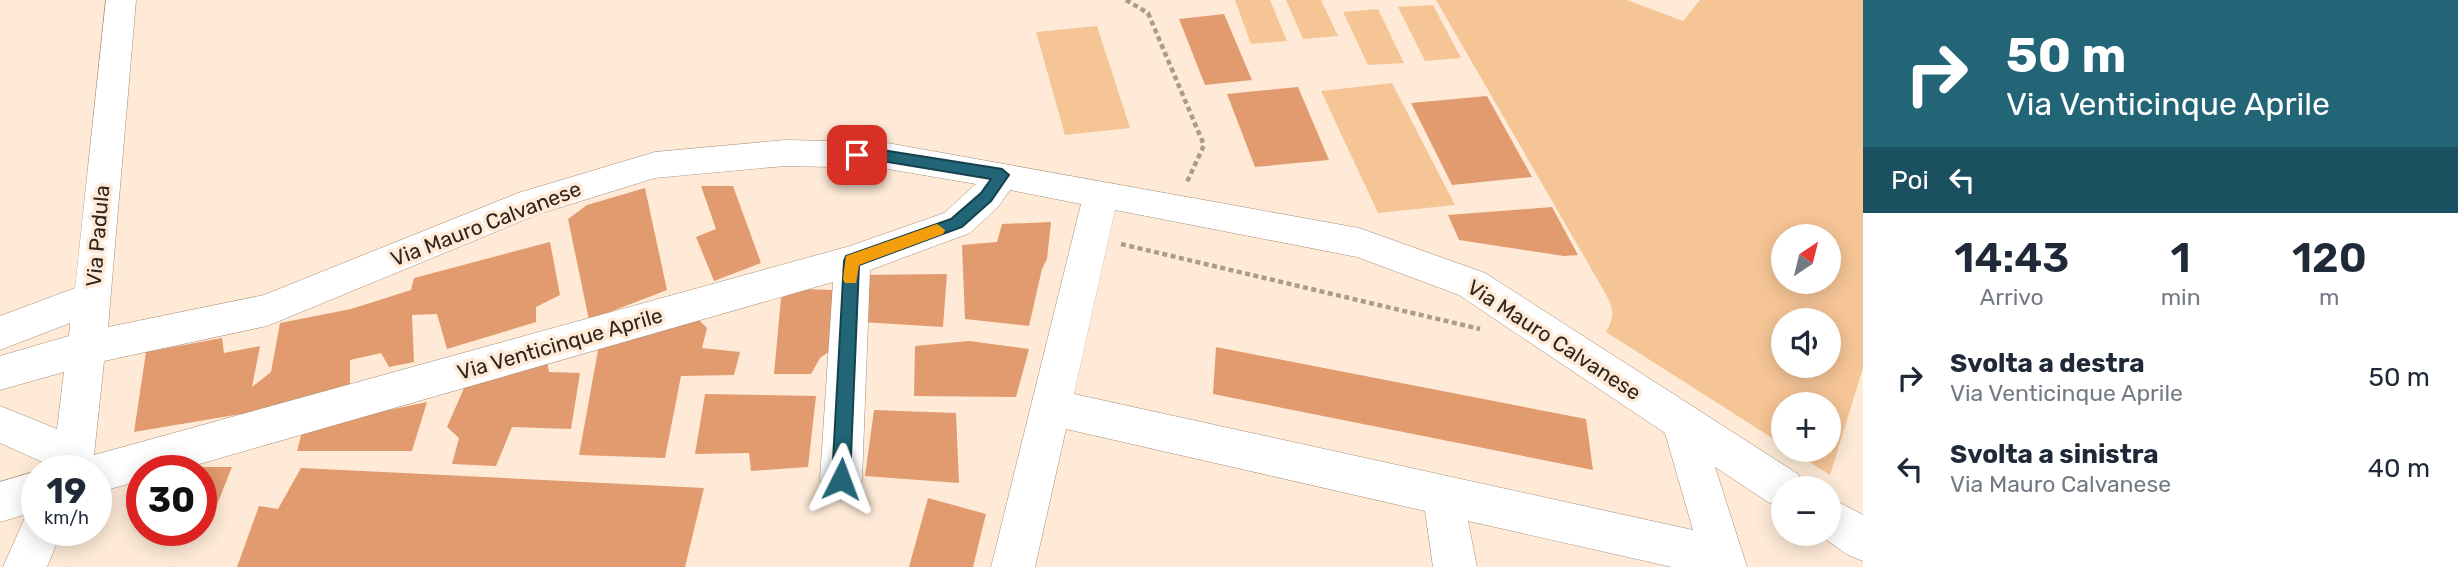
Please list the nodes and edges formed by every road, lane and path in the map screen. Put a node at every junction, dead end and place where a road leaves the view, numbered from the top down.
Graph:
1 (121, 0) edge
2 (1126, 0) edge
3 (1002, 175) junction
4 (1185, 186) dead end
5 (1101, 195) junction
6 (1109, 241) dead end
7 (852, 261) junction
8 (92, 298) junction
9 (1487, 331) dead end
10 (0, 333) edge
11 (87, 348) junction
12 (0, 373) edge
13 (1050, 407) junction
14 (1682, 423) junction
15 (0, 424) edge
16 (57, 455) edge
17 (80, 455) edge
18 (112, 458) edge
19 (841, 479) dead end
20 (1771, 480) edge
21 (21, 496) edge
22 (1443, 496) junction
23 (0, 502) edge
24 (1841, 525) edge
25 (1863, 540) edge
26 (34, 546) edge
27 (1723, 562) edge
28 (25, 567) edge
29 (1013, 567) edge
30 (1455, 567) edge

1 - 8 street, Via Padula
2 - 4 path
3 - 5 street, Via Mauro Calvanese
3 - 7 street, Via Venticinque Aprile
3 - 11 street, Via Mauro Calvanese
5 - 13 street
5 - 14 street, Via Mauro Calvanese
6 - 9 path
7 - 18 street, Via Venticinque Aprile
7 - 19 street
8 - 10 street
8 - 11 street, Via Padula
11 - 12 street, Via Mauro Calvanese
11 - 17 street, Via Padula
13 - 22 street
13 - 29 street
14 - 20 street, Via Mauro Calvanese
14 - 27 street
15 - 16 street
21 - 23 street
22 - 27 street
22 - 30 street
24 - 25 street
26 - 28 street

